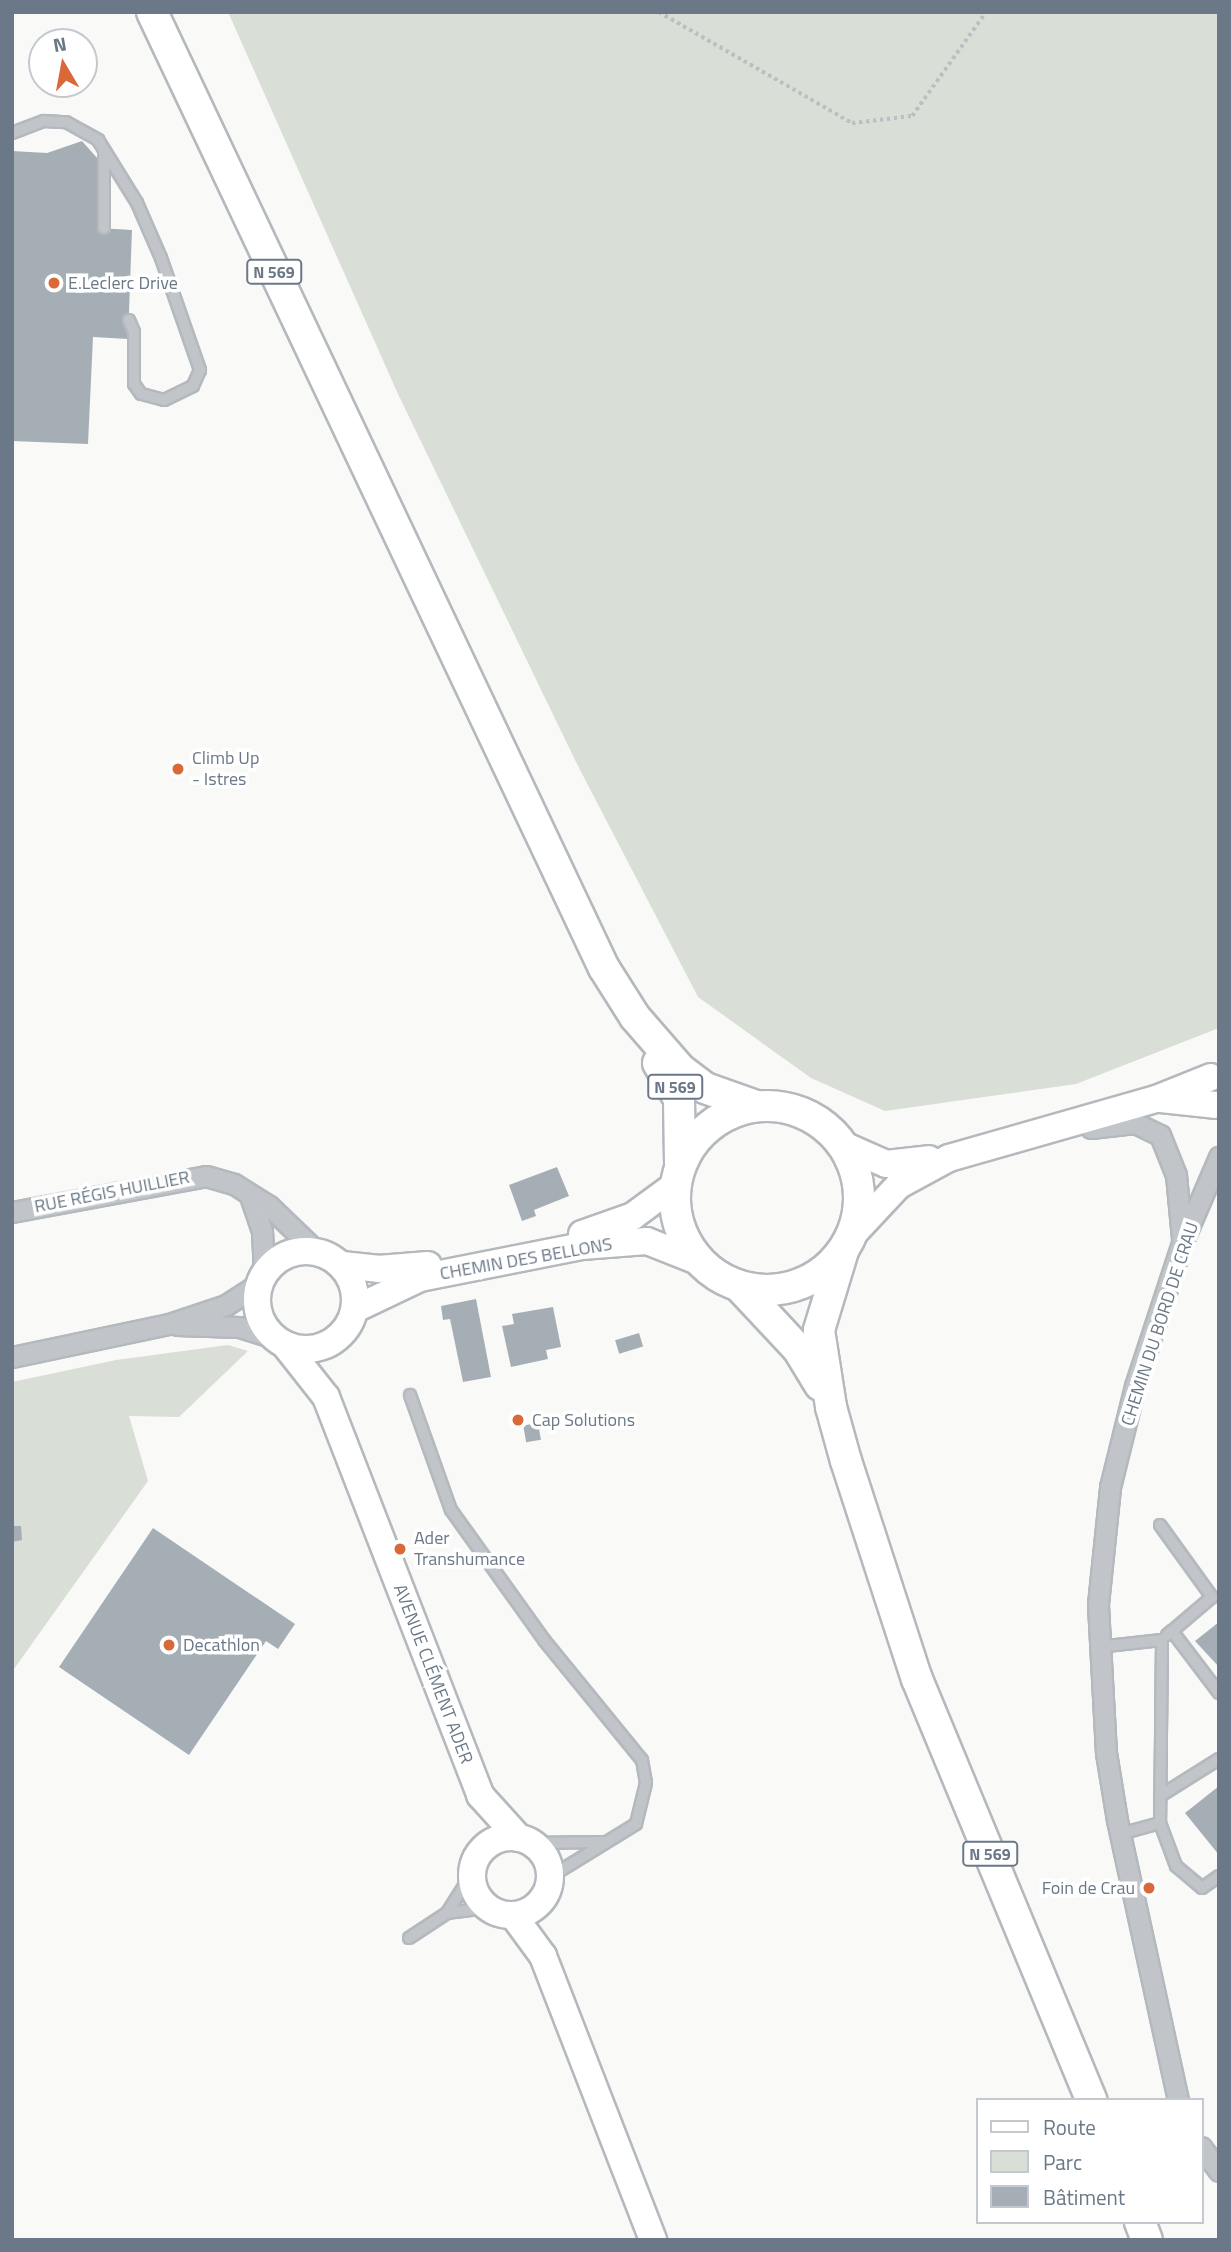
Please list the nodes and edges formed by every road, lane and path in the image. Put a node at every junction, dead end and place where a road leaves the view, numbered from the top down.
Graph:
1 (152, 12) edge
2 (659, 12) edge
3 (986, 12) edge
4 (12, 133) edge
5 (104, 151) junction
6 (104, 228) dead end
7 (129, 320) dead end
8 (635, 1017) junction
9 (1215, 1072) edge
10 (1156, 1099) junction
11 (756, 1106) junction
12 (1217, 1107) edge
13 (1041, 1131) junction
14 (843, 1145) junction
15 (949, 1158) junction
16 (1217, 1165) edge
17 (677, 1176) junction
18 (250, 1196) junction
19 (12, 1212) edge
20 (847, 1243) junction
21 (1182, 1243) junction
22 (316, 1251) junction
23 (700, 1262) junction
24 (342, 1265) junction
25 (262, 1279) junction
26 (739, 1286) junction
27 (355, 1309) junction
28 (169, 1324) junction
29 (336, 1339) junction
30 (280, 1341) junction
31 (12, 1357) edge
32 (410, 1395) dead end
33 (327, 1397) junction
34 (831, 1407) junction
35 (1160, 1525) dead end
36 (1216, 1595) edge
37 (1172, 1631) junction
38 (1161, 1640) junction
39 (1098, 1647) junction
40 (1219, 1693) edge
41 (1219, 1759) edge
42 (480, 1795) junction
43 (1160, 1796) junction
44 (1160, 1823) junction
45 (1120, 1835) junction
46 (526, 1841) junction
47 (603, 1842) junction
48 (474, 1866) junction
49 (1219, 1876) edge
50 (550, 1877) junction
51 (541, 1902) junction
52 (487, 1908) junction
53 (447, 1913) junction
54 (513, 1915) junction
55 (409, 1938) dead end
56 (542, 1956) junction
57 (1090, 2098) edge
58 (1178, 2098) edge
59 (1203, 2150) edge
60 (1219, 2171) edge
61 (653, 2240) edge

1 - 8 main road, N 569
2 - 3 path
4 - 5 lane
5 - 6 lane
5 - 7 lane
8 - 11 main road, N 569
8 - 17 main road, N 569
9 - 10 street
9 - 12 street
10 - 12 street
10 - 13 street
11 - 14 main road
11 - 17 main road
13 - 15 street
13 - 21 street
14 - 15 street
14 - 20 main road
15 - 20 street
16 - 21 street, CHEMIN DU BORD DE CRAU
17 - 23 main road
17 - 24 street, CHEMIN DES BELLONS
18 - 19 street, RUE RÉGIS HUILLIER
18 - 22 street, RUE RÉGIS HUILLIER
18 - 25 street
20 - 26 main road
20 - 34 main road, N 569
21 - 39 street, CHEMIN DU BORD DE CRAU
22 - 24 street
22 - 25 street
23 - 26 main road
23 - 27 street, CHEMIN DES BELLONS
24 - 27 street
25 - 28 street
25 - 30 street
26 - 34 main road, N 569
27 - 29 street
28 - 30 street
28 - 31 street
29 - 30 street
29 - 33 street, AVENUE CLÉMENT ADER
30 - 33 street, AVENUE CLÉMENT ADER
32 - 47 lane
33 - 42 street, AVENUE CLÉMENT ADER
34 - 57 main road, N 569
35 - 36 lane
36 - 37 lane
37 - 38 lane
37 - 40 lane
38 - 39 lane
38 - 43 lane
39 - 45 street, CHEMIN DU BORD DE CRAU
41 - 43 lane
42 - 46 street, AVENUE CLÉMENT ADER
42 - 48 street, AVENUE CLÉMENT ADER
43 - 44 lane
44 - 45 lane
44 - 49 lane
45 - 58 street, CHEMIN DU BORD DE CRAU
46 - 47 lane
46 - 48 street
46 - 50 street
47 - 50 lane
48 - 52 street
48 - 53 lane
50 - 51 street
51 - 54 street
51 - 56 street
52 - 53 lane
52 - 54 street
53 - 55 lane
54 - 56 street
56 - 61 street
59 - 60 street

